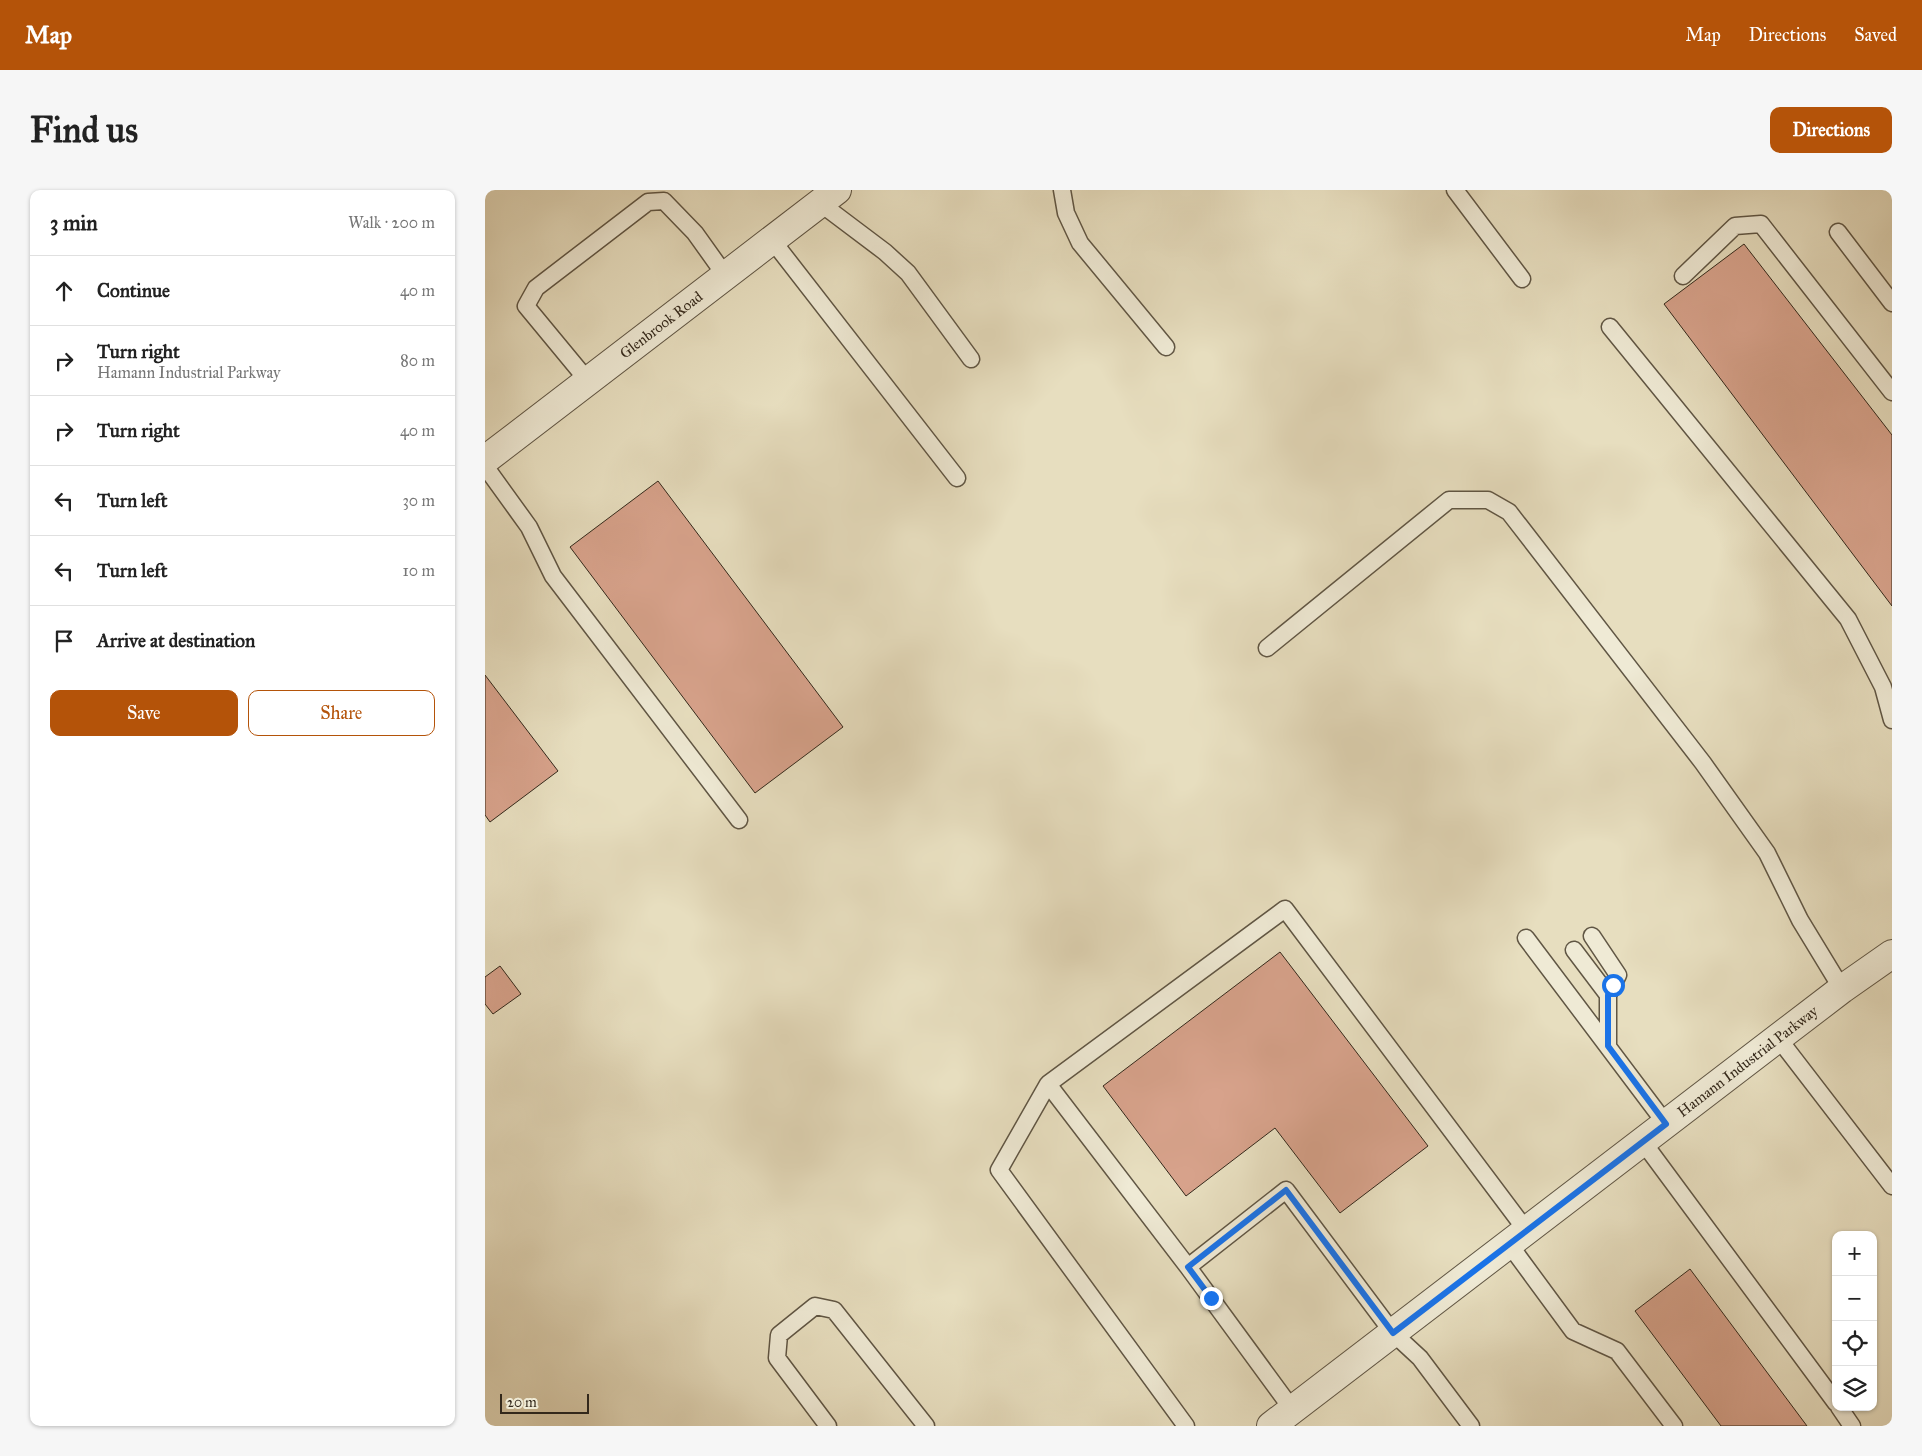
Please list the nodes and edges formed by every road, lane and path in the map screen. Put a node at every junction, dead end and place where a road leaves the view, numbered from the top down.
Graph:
1 (1063, 190) edge
2 (1455, 190) edge
3 (828, 197) edge
4 (1838, 232) dead end
5 (772, 240) junction
6 (725, 275) junction
7 (1683, 276) dead end
8 (1522, 279) dead end
9 (1892, 302) edge
10 (1610, 327) dead end
11 (1166, 347) dead end
12 (971, 359) dead end
13 (588, 381) junction
14 (1892, 392) edge
15 (485, 460) edge
16 (485, 466) edge
17 (957, 478) dead end
18 (1267, 648) dead end
19 (1892, 720) edge
20 (739, 820) dead end
21 (1592, 936) dead end
22 (1526, 938) dead end
23 (1575, 950) dead end
24 (1892, 954) edge
25 (1842, 989) junction
26 (1608, 995) junction
27 (1778, 1038) junction
28 (1608, 1046) junction
29 (1049, 1084) junction
30 (1666, 1124) junction
31 (1643, 1142) junction
32 (1892, 1186) edge
33 (1517, 1237) junction
34 (1188, 1267) junction
35 (1393, 1333) junction
36 (1832, 1398) edge
37 (1292, 1409) junction
38 (1842, 1411) edge
39 (828, 1426) edge
40 (926, 1426) edge
41 (1186, 1426) edge
42 (1271, 1426) edge
43 (1471, 1426) edge
44 (1674, 1426) edge
45 (1853, 1426) edge

1 - 11 lane
2 - 8 lane
3 - 5 street, Glenbrook Road
3 - 12 lane
4 - 9 lane
5 - 6 street, Glenbrook Road
5 - 17 lane
6 - 13 street, Glenbrook Road
6 - 13 lane
7 - 14 lane
10 - 19 lane
13 - 15 street, Glenbrook Road
16 - 20 lane
18 - 25 lane
21 - 26 lane
22 - 28 lane
23 - 26 lane
24 - 25 street, Hamann Industrial Parkway
25 - 27 street, Hamann Industrial Parkway
26 - 28 lane
27 - 30 street, Hamann Industrial Parkway
27 - 32 lane
28 - 30 lane
29 - 33 lane
29 - 34 lane
29 - 41 lane
30 - 31 street, Hamann Industrial Parkway
31 - 33 street, Hamann Industrial Parkway
31 - 36 lane
33 - 35 street, Hamann Industrial Parkway
33 - 44 lane
34 - 35 lane
34 - 37 lane
35 - 37 street, Hamann Industrial Parkway
35 - 43 lane
37 - 42 street, Hamann Industrial Parkway
38 - 45 lane
39 - 40 lane

